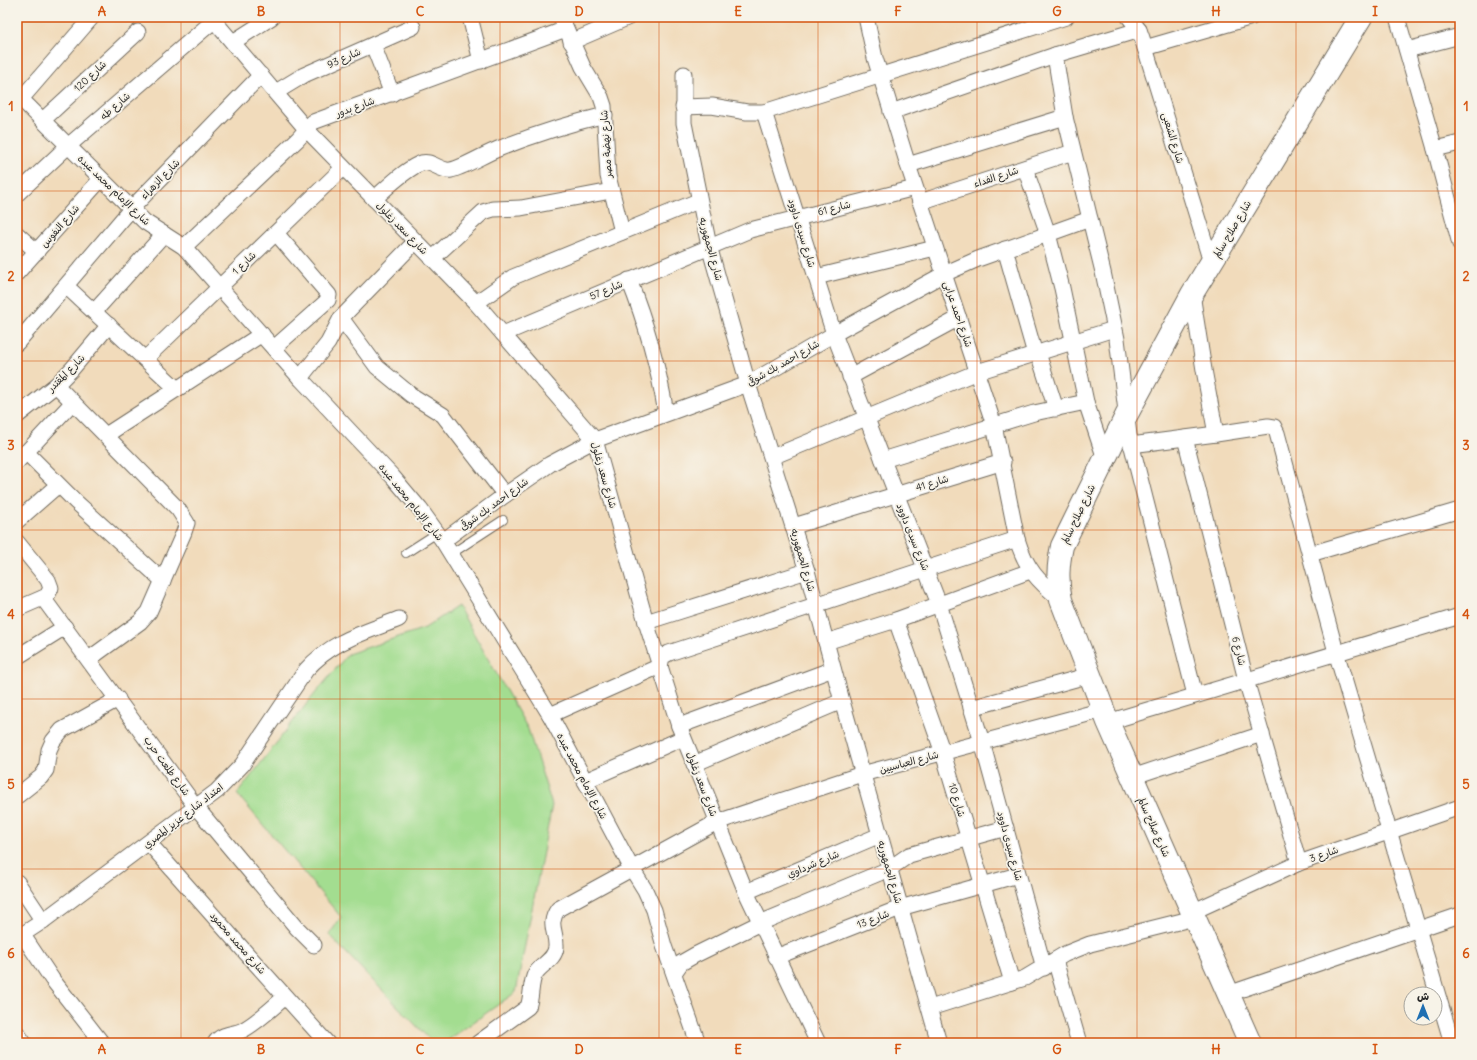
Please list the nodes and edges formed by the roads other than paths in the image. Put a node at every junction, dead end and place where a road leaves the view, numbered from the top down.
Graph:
1 (92, 17) edge
2 (272, 17) edge
3 (470, 17) edge
4 (629, 17) edge
5 (866, 17) edge
6 (1129, 17) edge
7 (1252, 17) edge
8 (1361, 17) edge
9 (1397, 17) edge
10 (214, 18) edge
11 (1057, 18) edge
12 (413, 27) dead end
13 (566, 29) edge
14 (1139, 30) junction
15 (138, 32) dead end
16 (1460, 36) edge
17 (234, 42) junction
18 (373, 45) junction
19 (1145, 48) junction
20 (1407, 50) junction
21 (1055, 55) junction
22 (481, 60) junction
23 (684, 74) dead end
24 (261, 75) junction
25 (880, 75) junction
26 (276, 92) junction
27 (392, 94) junction
28 (19, 97) edge
29 (682, 107) junction
30 (764, 112) junction
31 (892, 112) junction
32 (605, 116) junction
33 (1065, 117) junction
34 (43, 120) junction
35 (306, 129) junction
36 (1460, 143) edge
37 (68, 146) junction
38 (1435, 149) junction
39 (1073, 152) junction
40 (908, 165) junction
41 (344, 168) junction
42 (1025, 168) junction
43 (101, 179) junction
44 (611, 191) junction
45 (17, 194) edge
46 (918, 195) junction
47 (374, 199) junction
48 (698, 201) junction
49 (131, 209) junction
50 (797, 217) junction
51 (1090, 219) junction
52 (622, 232) junction
53 (276, 233) junction
54 (17, 234) edge
55 (164, 234) junction
56 (1048, 234) junction
57 (416, 242) junction
58 (1460, 244) edge
59 (709, 246) junction
60 (184, 247) junction
61 (936, 248) junction
62 (1005, 249) junction
63 (37, 252) junction
64 (432, 259) junction
65 (1211, 262) junction
66 (17, 273) edge
67 (944, 274) junction
68 (816, 277) junction
69 (629, 280) junction
70 (66, 286) junction
71 (220, 287) junction
72 (1192, 294) junction
73 (476, 303) junction
74 (94, 312) junction
75 (341, 318) junction
76 (959, 318) junction
77 (109, 325) junction
78 (1114, 329) junction
79 (262, 334) junction
80 (503, 334) junction
81 (834, 334) junction
82 (1074, 342) junction
83 (17, 343) edge
84 (274, 348) junction
85 (1036, 353) junction
86 (145, 359) junction
87 (977, 372) junction
88 (850, 377) junction
89 (300, 378) junction
90 (748, 384) junction
91 (56, 385) junction
92 (177, 389) junction
93 (73, 402) junction
94 (1086, 402) junction
95 (1056, 409) junction
96 (666, 413) junction
97 (17, 416) edge
98 (1126, 416) junction
99 (866, 418) junction
100 (994, 425) junction
101 (1216, 434) junction
102 (106, 435) junction
103 (1186, 438) junction
104 (595, 440) junction
105 (1131, 445) junction
106 (21, 457) edge
107 (772, 457) junction
108 (1105, 459) junction
109 (883, 460) junction
110 (1002, 462) junction
111 (58, 485) junction
112 (895, 494) junction
113 (505, 495) junction
114 (1460, 510) edge
115 (503, 520) dead end
116 (17, 521) edge
117 (794, 526) junction
118 (440, 537) junction
119 (1017, 539) junction
120 (17, 542) edge
121 (406, 553) dead end
122 (451, 554) junction
123 (1310, 554) junction
124 (925, 569) junction
125 (807, 571) junction
126 (1030, 571) junction
127 (163, 581) junction
128 (43, 598) junction
129 (1061, 600) junction
130 (816, 604) junction
131 (939, 604) junction
132 (17, 609) edge
133 (1460, 616) edge
134 (399, 619) dead end
135 (896, 620) junction
136 (646, 622) junction
137 (65, 627) junction
138 (826, 642) junction
139 (1336, 652) junction
140 (17, 656) edge
141 (89, 660) junction
142 (660, 666) junction
143 (833, 669) junction
144 (1090, 675) junction
145 (1246, 680) junction
146 (1195, 695) junction
147 (118, 699) junction
148 (842, 701) junction
149 (971, 708) junction
150 (550, 715) junction
151 (1106, 716) junction
152 (681, 732) junction
153 (1262, 734) junction
154 (982, 742) junction
155 (943, 753) junction
156 (694, 764) junction
157 (862, 774) junction
158 (1132, 778) junction
159 (585, 781) junction
160 (17, 796) edge
161 (196, 807) junction
162 (1460, 807) edge
163 (717, 822) junction
164 (1006, 828) junction
165 (1389, 831) junction
166 (880, 835) junction
167 (968, 839) junction
168 (149, 843) junction
169 (1299, 863) junction
170 (632, 869) junction
171 (889, 869) junction
172 (1018, 875) junction
173 (17, 882) edge
174 (982, 885) junction
175 (746, 892) junction
176 (900, 908) junction
177 (1460, 914) edge
178 (1193, 915) junction
179 (43, 921) junction
180 (760, 923) junction
181 (1418, 928) junction
182 (20, 936) edge
183 (314, 945) dead end
184 (776, 957) junction
185 (1050, 964) junction
186 (674, 973) junction
187 (1012, 982) junction
188 (1228, 994) junction
189 (285, 997) junction
190 (930, 1008) junction
191 (17, 1033) edge
192 (816, 1042) edge
193 (24, 1043) edge
194 (102, 1043) edge
195 (215, 1043) edge
196 (327, 1043) edge
197 (478, 1043) edge
198 (698, 1043) edge
199 (939, 1043) edge
200 (1080, 1043) edge
201 (1250, 1043) edge
202 (1452, 1043) edge

1 - 28 street
2 - 17 street
3 - 22 street
4 - 13 street, شارع بدور
5 - 25 street, شارع احمد عرابى
6 - 14 street, شارع الشعبى
7 - 19 street
8 - 65 street, شارع صلاح سالم
9 - 20 street
10 - 17 street, شارع سعد زغلول
10 - 37 street, شارع طه
11 - 25 street
12 - 18 street, شارع 93
13 - 22 street, شارع بدور
13 - 32 street, شارع نهضة مصر
14 - 19 street, شارع الشعبى
14 - 21 street
15 - 34 street, شارع 120
16 - 20 street
17 - 24 street, شارع سعد زغلول
18 - 26 street, شارع 93
18 - 27 street
19 - 65 street, شارع الشعبى
20 - 38 street
21 - 31 street
21 - 33 street
22 - 27 street, شارع بدور
23 - 29 street, شارع الجمهوريه
24 - 26 street, شارع سعد زغلول
24 - 49 street, شارع الزهراء
25 - 30 street
25 - 31 street, شارع احمد عرابى
26 - 35 street, شارع سعد زغلول
27 - 35 street, شارع بدور
28 - 34 street, شارع الإمام محمد عبده
29 - 30 street
29 - 48 street, شارع الجمهوريه
30 - 50 street, شارع سيدى داوود
31 - 40 street, شارع احمد عرابى
32 - 44 street, شارع نهضة مصر
32 - 47 street
33 - 39 street
33 - 40 street
34 - 37 street, شارع الإمام محمد عبده
35 - 41 street, شارع سعد زغلول
35 - 60 street, شارع بدور
36 - 38 street
37 - 43 street, شارع الإمام محمد عبده
37 - 45 street, شارع طه
38 - 58 street
39 - 42 street, شارع الفداء
39 - 51 street
40 - 46 street, شارع احمد عرابى
41 - 47 street, شارع سعد زغلول
41 - 53 street, شارع 1
42 - 46 street, شارع الفداء
42 - 56 street
43 - 49 street, شارع الإمام محمد عبده
43 - 63 street, شارع النفوس
44 - 52 street, شارع نهضة مصر
44 - 64 street
46 - 50 street, شارع 61
46 - 61 street, شارع احمد عرابى
47 - 57 street, شارع سعد زغلول
48 - 52 street
48 - 59 street, شارع الجمهوريه
49 - 55 street, شارع الإمام محمد عبده
49 - 70 street, شارع الزهراء
50 - 59 street, شارع 61
50 - 68 street, شارع سيدى داوود
51 - 56 street, شارع احمد بك شوقى
51 - 78 street
52 - 73 street
53 - 71 street, شارع 1
53 - 84 street
54 - 63 street
55 - 60 street, شارع الإمام محمد عبده
55 - 74 street
56 - 62 street, شارع احمد بك شوقى
56 - 82 street
57 - 64 street, شارع سعد زغلول
57 - 75 street
59 - 69 street, شارع 57
59 - 90 street, شارع الجمهوريه
60 - 71 street, شارع الإمام محمد عبده
61 - 67 street, شارع احمد عرابى
61 - 68 street
62 - 67 street, شارع احمد بك شوقى
62 - 85 street
63 - 66 street, شارع النفوس
64 - 73 street, شارع سعد زغلول
65 - 72 street, شارع صلاح سالم
67 - 76 street, شارع احمد عرابى
67 - 81 street, شارع احمد بك شوقى
68 - 81 street, شارع سيدى داوود
69 - 80 street, شارع 57
69 - 96 street
70 - 74 street
70 - 83 street, شارع الزهراء
71 - 79 street, شارع الإمام محمد عبده
71 - 86 street, شارع 1
72 - 98 street, شارع صلاح سالم
72 - 101 street
73 - 80 street, شارع سعد زغلول
74 - 77 street
75 - 89 street
75 - 113 street
76 - 87 street, شارع احمد عرابى
76 - 88 street
77 - 86 street
77 - 91 street, شارع المقتدر
78 - 82 street
78 - 98 street
79 - 84 street, شارع الإمام محمد عبده
79 - 92 street
80 - 104 street, شارع سعد زغلول
81 - 88 street, شارع سيدى داوود
81 - 90 street, شارع احمد بك شوقى
82 - 85 street
82 - 94 street
84 - 89 street, شارع الإمام محمد عبده
85 - 87 street
85 - 95 street
86 - 92 street
87 - 99 street
87 - 100 street, شارع احمد عرابى
88 - 99 street, شارع سيدى داوود
89 - 118 street, شارع الإمام محمد عبده
90 - 96 street, شارع احمد بك شوقى
90 - 107 street, شارع الجمهوريه
91 - 93 street
91 - 97 street, شارع المقتدر
92 - 102 street
93 - 102 street
93 - 106 street
94 - 95 street
94 - 108 street
95 - 100 street
96 - 104 street, شارع احمد بك شوقى
98 - 105 street
98 - 108 street, شارع صلاح سالم
99 - 107 street
99 - 109 street, شارع سيدى داوود
100 - 109 street
100 - 110 street, شارع احمد عرابى
101 - 103 street
101 - 123 street
102 - 127 street
103 - 105 street
103 - 145 street, شارع 6
104 - 113 street, شارع احمد بك شوقى
104 - 136 street, شارع سعد زغلول
105 - 146 street
106 - 111 street
107 - 117 street, شارع الجمهوريه
108 - 129 street, شارع صلاح سالم
109 - 112 street, شارع سيدى داوود
110 - 112 street, شارع 41
110 - 119 street, شارع احمد عرابى
111 - 116 street
111 - 127 street
112 - 117 street, شارع 41
112 - 124 street, شارع سيدى داوود
113 - 118 street, شارع احمد بك شوقى
114 - 123 street
115 - 122 lane
117 - 125 street, شارع الجمهوريه
118 - 121 lane
118 - 122 street, شارع الإمام محمد عبده
119 - 124 street
119 - 126 street, شارع احمد عرابى
120 - 128 street
122 - 150 street, شارع الإمام محمد عبده
123 - 139 street
124 - 130 street
124 - 131 street, شارع سيدى داوود
125 - 130 street, شارع الجمهوريه
125 - 136 street
126 - 129 street, شارع احمد عرابى
126 - 131 street
127 - 141 street
128 - 132 street
128 - 137 street, شارع طلعت حرب
129 - 144 street, شارع صلاح سالم
130 - 138 street, شارع الجمهوريه
130 - 142 street
131 - 135 street
131 - 149 street, شارع سيدى داوود
133 - 139 street, شارع العباسيين
134 - 161 street, امتداد شارع عزيز المصري
135 - 138 street
135 - 155 street, شارع 10
136 - 142 street, شارع سعد زغلول
137 - 140 street
137 - 141 street, شارع طلعت حرب
138 - 143 street, شارع الجمهوريه
139 - 145 street, شارع العباسيين
139 - 165 street
141 - 147 street, شارع طلعت حرب
142 - 150 street
142 - 152 street, شارع سعد زغلول
143 - 148 street, شارع الجمهوريه
143 - 152 street
144 - 149 street
144 - 151 street, شارع صلاح سالم
145 - 146 street, شارع العباسيين
145 - 153 street, شارع 6
146 - 151 street, شارع العباسيين
147 - 160 street
147 - 161 street, شارع طلعت حرب
148 - 156 street
148 - 157 street, شارع الجمهوريه
149 - 154 street, شارع سيدى داوود
150 - 159 street, شارع الإمام محمد عبده
151 - 154 street, شارع العباسيين
151 - 158 street, شارع صلاح سالم
152 - 156 street, شارع سعد زغلول
152 - 159 street
153 - 158 street
153 - 169 street, شارع 6
154 - 155 street, شارع العباسيين
154 - 164 street, شارع سيدى داوود
155 - 157 street, شارع العباسيين
155 - 167 street, شارع 10
156 - 163 street, شارع سعد زغلول
157 - 163 street, شارع العباسيين
157 - 166 street, شارع الجمهوريه
158 - 178 street, شارع صلاح سالم
159 - 170 street, شارع الإمام محمد عبده
161 - 168 street, امتداد شارع عزيز المصري
161 - 183 street, شارع طلعت حرب
162 - 165 street, شارع 3
163 - 170 street, شارع العباسيين
163 - 175 street, شارع سعد زغلول
164 - 167 street
164 - 172 street, شارع سيدى داوود
165 - 169 street, شارع 3
165 - 181 street
166 - 171 street, شارع الجمهوريه
166 - 175 street, شارع شرداوي
167 - 171 street
167 - 174 street, شارع 10
168 - 179 street, امتداد شارع عزيز المصري
168 - 189 street, شارع محمد محمود
169 - 178 street, شارع 3
170 - 186 street, شارع الإمام محمد عبده
170 - 197 street, شارع العباسيين
171 - 176 street, شارع الجمهوريه
171 - 180 street
172 - 174 street, شارع 13
172 - 185 street, شارع سيدى داوود
173 - 179 street
174 - 176 street, شارع 13
174 - 187 street, شارع 10
175 - 180 street, شارع سعد زغلول
176 - 184 street, شارع 13
176 - 190 street, شارع الجمهوريه
177 - 181 street
178 - 185 street, شارع 3
178 - 188 street, شارع صلاح سالم
179 - 182 street, امتداد شارع عزيز المصري
180 - 184 street, شارع سعد زغلول
180 - 186 street
181 - 188 street
181 - 202 street
182 - 194 street
184 - 192 street, شارع سعد زغلول
185 - 187 street, شارع 3
185 - 200 street, شارع سيدى داوود
186 - 198 street, شارع الإمام محمد عبده
187 - 190 street, شارع 3
188 - 201 street, شارع صلاح سالم
189 - 195 street
189 - 196 street, شارع محمد محمود
190 - 199 street, شارع الجمهوريه
191 - 193 street

